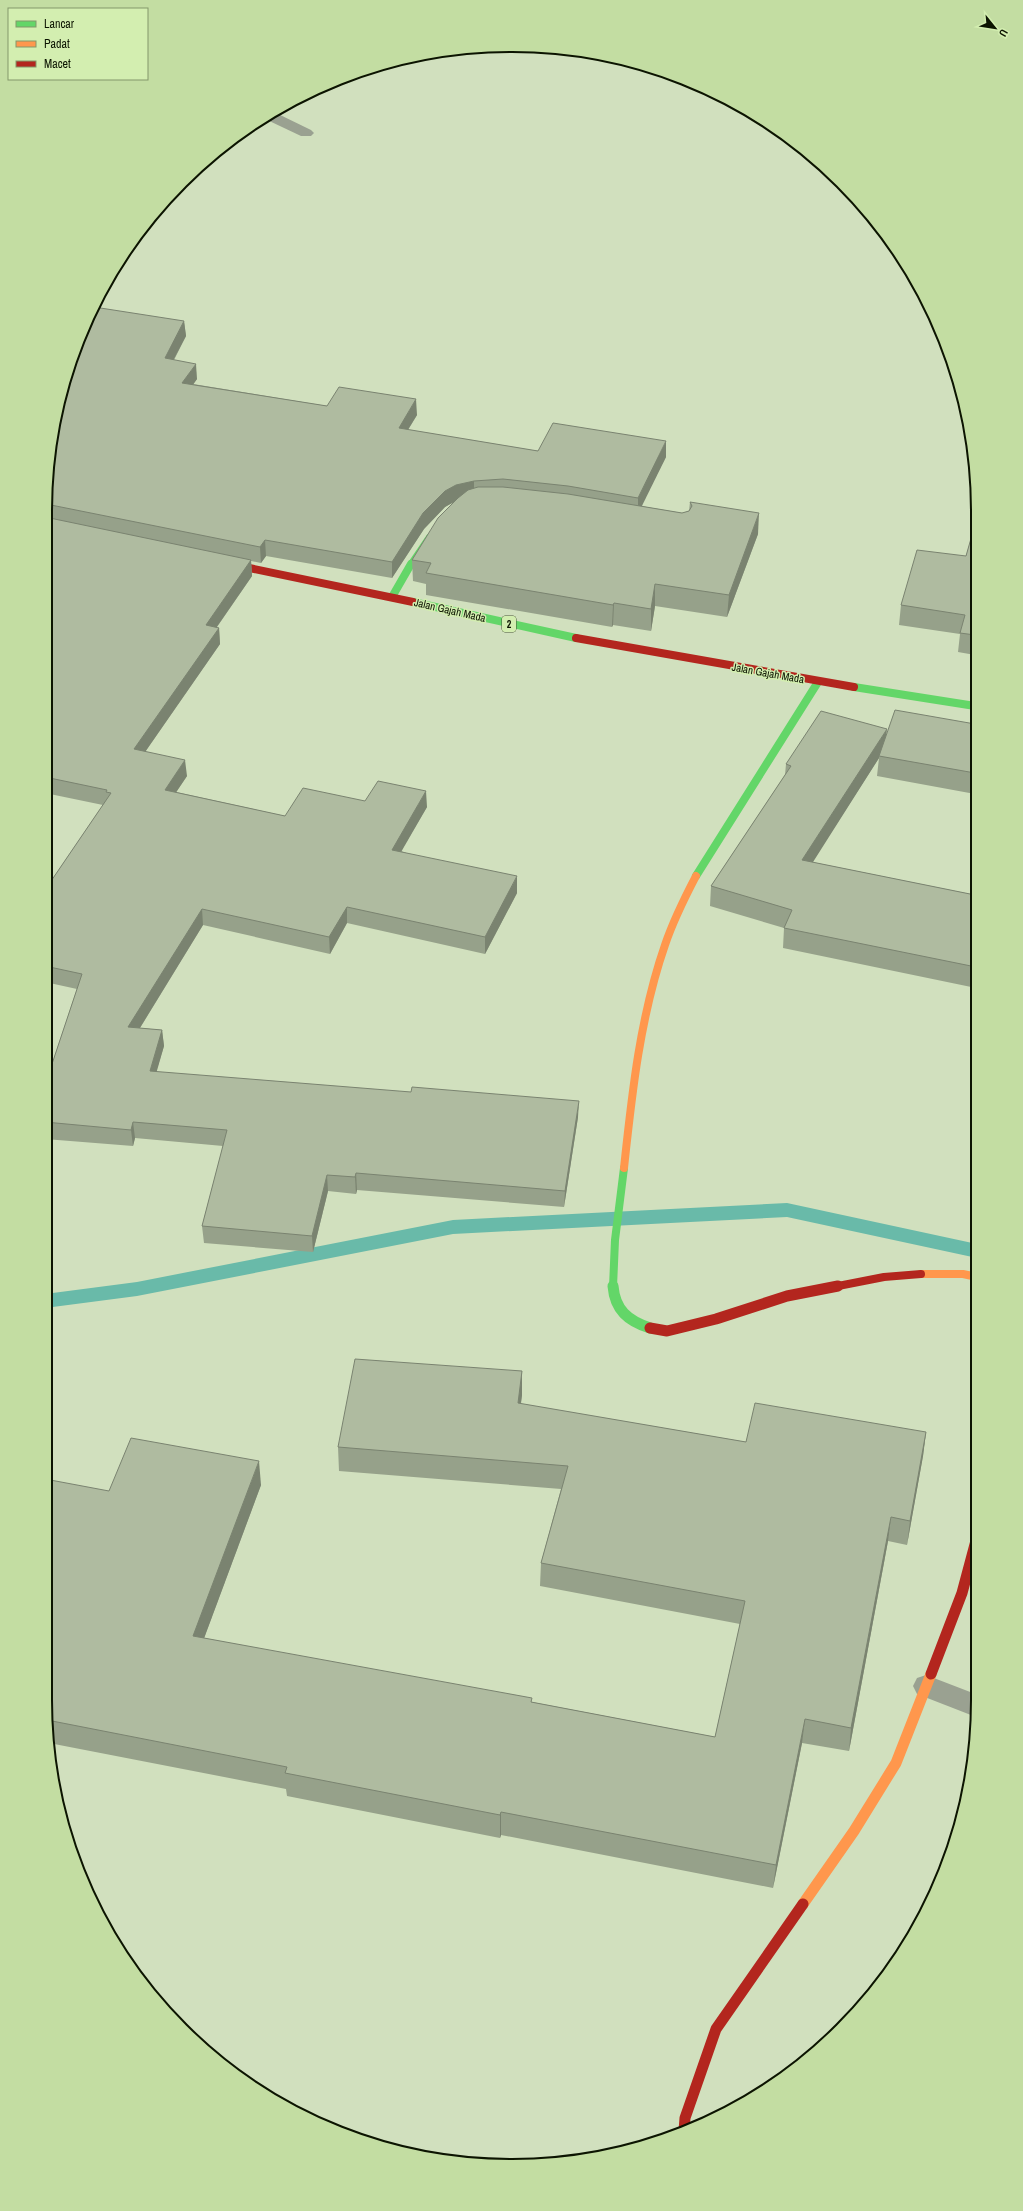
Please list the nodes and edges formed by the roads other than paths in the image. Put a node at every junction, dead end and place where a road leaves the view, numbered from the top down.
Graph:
1 (275, 118) edge
2 (306, 133) dead end
3 (436, 530) edge
4 (214, 561) edge
5 (392, 597) junction
6 (818, 682) junction
7 (971, 705) edge
8 (971, 1276) edge
9 (971, 1562) edge
10 (926, 1686) junction
11 (971, 1704) edge
12 (684, 2125) edge

1 - 2 street
3 - 5 main road
4 - 5 main road, Jalan Gajah Mada / 2
5 - 6 main road, Jalan Gajah Mada / 2
6 - 7 main road, Jalan Gajah Mada / 2
6 - 8 main road
9 - 10 main road
10 - 11 street
10 - 12 main road

